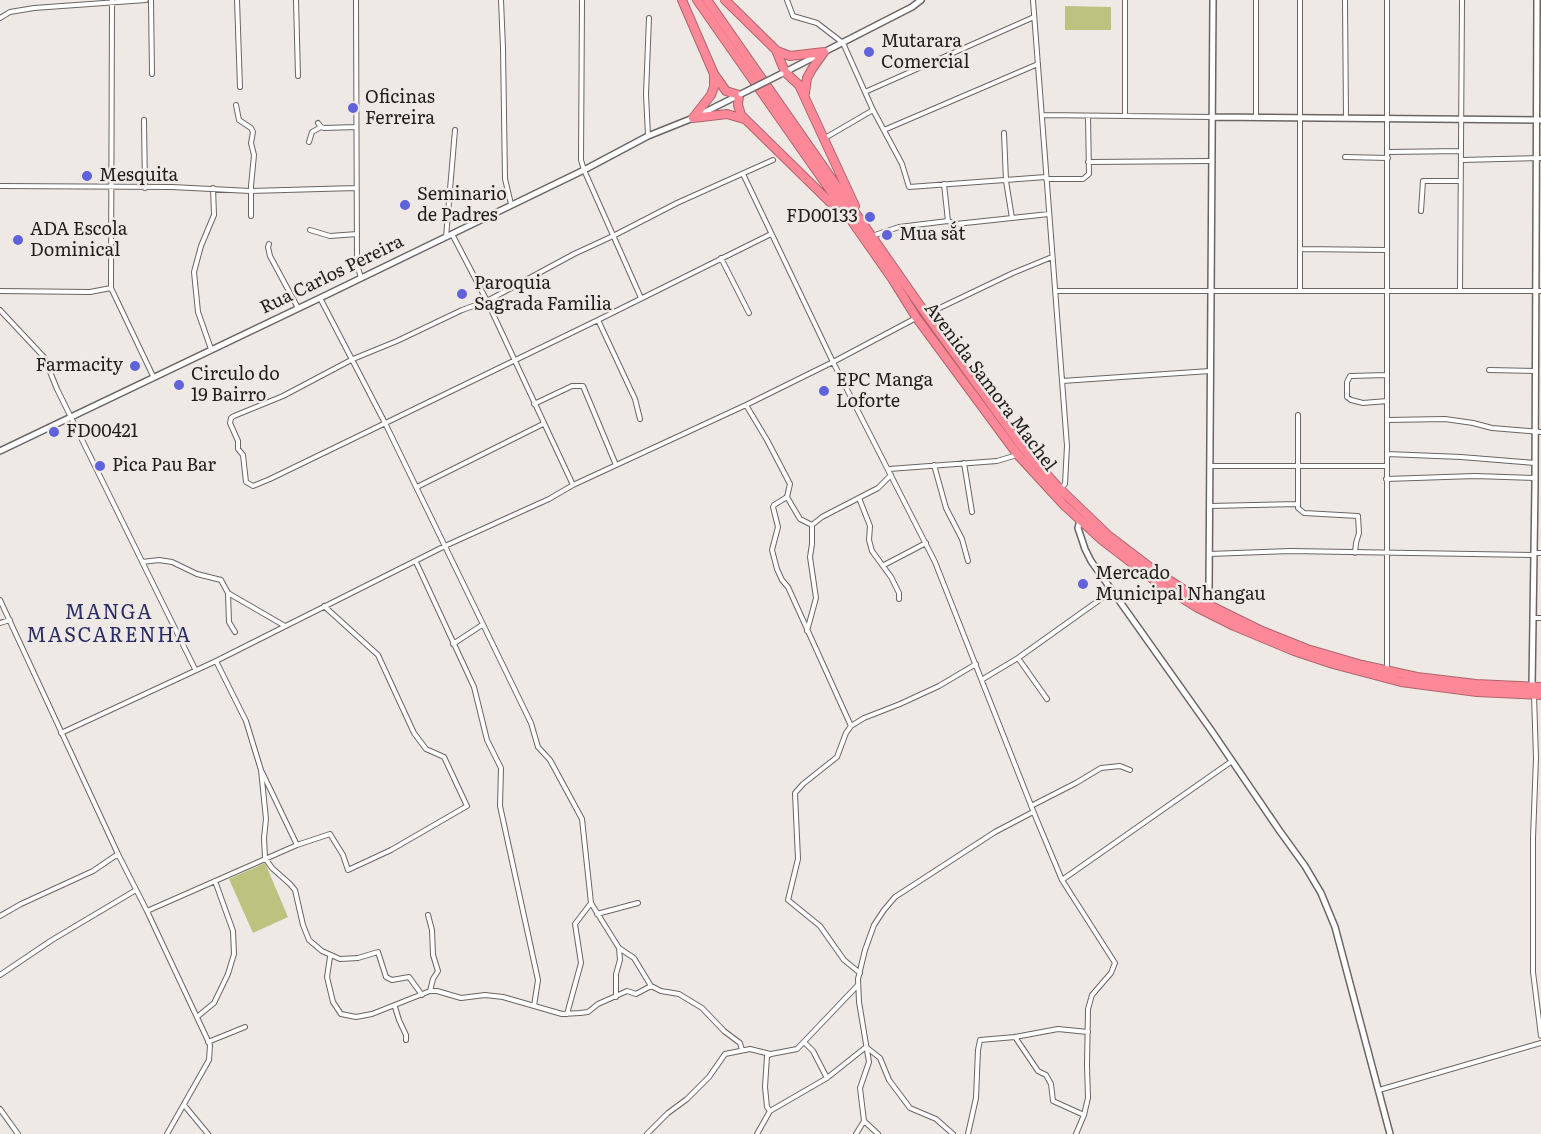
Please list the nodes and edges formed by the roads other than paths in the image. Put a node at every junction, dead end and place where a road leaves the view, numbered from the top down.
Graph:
1 (146, 0) edge
2 (151, 0) edge
3 (237, 0) edge
4 (296, 0) edge
5 (356, 0) edge
6 (501, 0) edge
7 (582, 0) edge
8 (682, 0) edge
9 (697, 0) edge
10 (708, 0) edge
11 (725, 0) edge
12 (788, 0) edge
13 (921, 0) edge
14 (1033, 0) edge
15 (1125, 0) edge
16 (1213, 0) edge
17 (1257, 0) edge
18 (1300, 0) edge
19 (1345, 0) edge
20 (1387, 0) edge
21 (1462, 0) edge
22 (1537, 0) edge
23 (112, 1) edge
24 (1539, 11) edge
25 (1034, 17) junction
26 (0, 18) edge
27 (649, 18) dead end
28 (843, 43) junction
29 (776, 50) junction
30 (824, 52) junction
31 (1038, 64) junction
32 (783, 73) junction
33 (152, 74) dead end
34 (714, 74) junction
35 (298, 76) dead end
36 (240, 87) dead end
37 (865, 92) junction
38 (740, 94) junction
39 (805, 94) junction
40 (236, 105) dead end
41 (873, 110) junction
42 (1042, 115) junction
43 (1088, 116) junction
44 (1125, 116) junction
45 (1212, 117) junction
46 (1256, 117) junction
47 (693, 118) junction
48 (1300, 118) junction
49 (1346, 118) junction
50 (1387, 118) junction
51 (745, 119) junction
52 (1461, 119) junction
53 (144, 120) dead end
54 (1539, 120) edge
55 (356, 128) junction
56 (455, 130) dead end
57 (884, 130) junction
58 (1004, 133) dead end
59 (648, 136) junction
60 (824, 138) junction
61 (309, 142) dead end
62 (1461, 151) junction
63 (1388, 155) junction
64 (1345, 157) dead end
65 (1539, 158) edge
66 (772, 160) dead end
67 (1461, 160) junction
68 (1212, 161) junction
69 (1089, 162) junction
70 (584, 170) junction
71 (743, 174) junction
72 (1046, 178) junction
73 (1006, 181) junction
74 (1460, 181) junction
75 (944, 184) junction
76 (0, 186) edge
77 (111, 188) junction
78 (145, 188) junction
79 (213, 188) junction
80 (356, 188) junction
81 (250, 191) junction
82 (511, 204) junction
83 (1421, 211) dead end
84 (1049, 214) junction
85 (251, 216) dead end
86 (1012, 218) junction
87 (849, 219) junction
88 (948, 221) junction
89 (863, 224) junction
90 (310, 230) dead end
91 (452, 233) junction
92 (357, 234) junction
93 (771, 234) junction
94 (613, 236) junction
95 (871, 236) junction
96 (446, 237) junction
97 (269, 244) dead end
98 (1300, 249) junction
99 (1387, 250) junction
100 (1052, 257) junction
101 (722, 258) junction
102 (361, 278) junction
103 (111, 288) junction
104 (0, 291) edge
105 (1055, 291) junction
106 (1211, 291) junction
107 (1300, 291) junction
108 (1387, 291) junction
109 (1460, 291) junction
110 (1539, 291) edge
111 (320, 298) junction
112 (642, 298) junction
113 (487, 302) junction
114 (298, 308) junction
115 (0, 310) edge
116 (749, 312) dead end
117 (926, 314) junction
118 (916, 317) junction
119 (598, 320) junction
120 (211, 349) junction
121 (353, 359) junction
122 (514, 360) junction
123 (833, 362) junction
124 (1489, 370) dead end
125 (1536, 370) junction
126 (1210, 371) junction
127 (1387, 375) junction
128 (153, 376) junction
129 (1062, 381) junction
130 (1387, 401) junction
131 (534, 404) junction
132 (746, 405) junction
133 (1298, 415) dead end
134 (70, 417) junction
135 (640, 419) dead end
136 (1387, 420) junction
137 (385, 423) junction
138 (543, 424) junction
139 (1538, 432) edge
140 (0, 451) edge
141 (1017, 454) junction
142 (1387, 454) junction
143 (964, 463) junction
144 (1535, 463) junction
145 (616, 465) junction
146 (934, 465) junction
147 (1299, 465) junction
148 (1210, 466) junction
149 (1386, 466) junction
150 (889, 469) junction
151 (891, 475) junction
152 (1386, 478) junction
153 (1535, 478) junction
154 (573, 485) junction
155 (1538, 486) edge
156 (417, 487) junction
157 (1060, 489) junction
158 (787, 496) junction
159 (859, 498) junction
160 (1298, 504) junction
161 (1209, 506) junction
162 (972, 512) dead end
163 (1080, 520) junction
164 (812, 525) junction
165 (926, 543) junction
166 (445, 546) junction
167 (1355, 553) junction
168 (1541, 553) edge
169 (1209, 554) junction
170 (1386, 554) junction
171 (1534, 554) junction
172 (968, 561) dead end
173 (142, 562) junction
174 (416, 562) junction
175 (884, 565) junction
176 (1112, 591) junction
177 (228, 593) junction
178 (899, 599) dead end
179 (0, 600) edge
180 (1203, 602) junction
181 (324, 606) junction
182 (1533, 618) junction
183 (1541, 618) edge
184 (10, 620) junction
185 (0, 623) edge
186 (482, 625) junction
187 (286, 626) junction
188 (235, 632) dead end
189 (807, 632) junction
190 (452, 644) junction
191 (1018, 658) junction
192 (216, 661) junction
193 (976, 664) junction
194 (195, 669) junction
195 (1387, 671) junction
196 (983, 679) junction
197 (1541, 687) edge
198 (1536, 692) edge
199 (1047, 699) dead end
200 (851, 726) junction
201 (61, 733) junction
202 (1232, 760) junction
203 (261, 770) junction
204 (1130, 770) dead end
205 (1031, 806) junction
206 (1033, 812) junction
207 (297, 844) junction
208 (118, 854) junction
209 (265, 858) junction
210 (1062, 880) junction
211 (215, 881) junction
212 (136, 890) junction
213 (591, 903) junction
214 (638, 903) dead end
215 (147, 911) junction
216 (597, 914) junction
217 (428, 915) dead end
218 (0, 916) edge
219 (619, 948) junction
220 (329, 956) junction
221 (860, 973) junction
222 (0, 975) edge
223 (858, 985) junction
224 (651, 986) junction
225 (430, 991) junction
226 (422, 995) junction
227 (616, 997) junction
228 (534, 1006) junction
229 (395, 1007) junction
230 (567, 1014) junction
231 (197, 1017) junction
232 (245, 1027) dead end
233 (1088, 1032) junction
234 (1541, 1036) edge
235 (1015, 1037) junction
236 (406, 1041) dead end
237 (208, 1042) junction
238 (804, 1042) junction
239 (1541, 1043) edge
240 (866, 1047) junction
241 (742, 1050) junction
242 (771, 1054) junction
243 (827, 1078) junction
244 (1379, 1090) junction
245 (184, 1105) junction
246 (0, 1109) edge
247 (770, 1111) junction
248 (1084, 1115) junction
249 (864, 1121) junction
250 (18, 1134) edge
251 (167, 1134) edge
252 (207, 1134) edge
253 (646, 1134) edge
254 (757, 1134) edge
255 (856, 1134) edge
256 (878, 1134) edge
257 (953, 1134) edge
258 (968, 1134) edge
259 (1076, 1134) edge
260 (1390, 1134) edge

1 - 23 street
2 - 33 street
3 - 36 street
4 - 35 street
5 - 55 street
6 - 82 street
7 - 70 street
8 - 34 highway
9 - 87 highway, Avenida Samora Machel
10 - 89 highway, Avenida Samora Machel
11 - 29 highway
12 - 28 street
13 - 28 main road, Rua Carlos Pereira
14 - 25 street
15 - 44 street
16 - 45 main road
17 - 46 street
18 - 48 street
19 - 49 street
20 - 50 street
21 - 52 street
22 - 24 main road
23 - 26 street
23 - 77 street
24 - 54 main road
25 - 31 street
25 - 37 street
27 - 59 street
28 - 30 main road, Rua Carlos Pereira
28 - 37 street
29 - 30 highway
29 - 32 highway
30 - 32 main road, Rua Carlos Pereira
30 - 39 highway
31 - 42 street
31 - 57 street
32 - 38 main road, Rua Carlos Pereira, bridge
32 - 39 highway
34 - 38 highway
34 - 47 highway
37 - 41 street
38 - 47 main road, Rua Carlos Pereira
38 - 51 highway
39 - 60 highway
40 - 81 street
41 - 57 street
41 - 60 street
42 - 43 street
42 - 72 street
43 - 44 street
43 - 69 street
44 - 45 street
45 - 46 main road
45 - 68 main road
46 - 48 main road
47 - 51 highway
47 - 59 main road, Rua Carlos Pereira
48 - 49 main road
48 - 98 street
49 - 50 main road
50 - 52 main road
50 - 63 street
51 - 87 highway
52 - 54 main road
52 - 62 street
53 - 78 street
54 - 65 main road
55 - 61 street
55 - 80 street
56 - 96 street
57 - 75 street
58 - 73 street
59 - 70 main road, Rua Carlos Pereira
60 - 89 highway
62 - 63 street
62 - 67 street
63 - 64 street
63 - 99 street
65 - 67 street
65 - 110 main road
66 - 71 street
67 - 74 street
68 - 69 street
68 - 106 main road
69 - 72 street
70 - 82 main road, Rua Carlos Pereira
70 - 94 street
71 - 93 street
71 - 94 street
72 - 73 street
72 - 84 street
73 - 75 street
73 - 86 street
74 - 83 street
74 - 109 street
75 - 88 street
76 - 77 street
77 - 78 street
77 - 103 street
78 - 79 street
79 - 81 street
79 - 120 street
80 - 81 street
80 - 92 street
81 - 85 street
82 - 91 main road, Rua Carlos Pereira
84 - 86 street
84 - 100 street
86 - 88 street
87 - 118 highway, Avenida Samora Machel
88 - 95 street
89 - 95 highway, Avenida Samora Machel
90 - 92 street
91 - 96 main road, Rua Carlos Pereira
91 - 113 street
92 - 102 street
93 - 101 street
93 - 123 street
94 - 112 street
94 - 113 street
95 - 117 highway, Avenida Samora Machel
96 - 102 main road, Rua Carlos Pereira
97 - 114 street
98 - 99 street
98 - 107 street
99 - 108 street
100 - 105 street
100 - 117 street
101 - 112 street
101 - 116 street
102 - 111 main road, Rua Carlos Pereira
103 - 104 street
103 - 128 street
105 - 106 street
105 - 129 street
106 - 107 street
106 - 126 main road
107 - 108 street
108 - 109 street
108 - 127 street
109 - 110 street
110 - 125 main road
111 - 114 main road, Rua Carlos Pereira
111 - 121 street
112 - 119 street
113 - 121 street
113 - 122 street
114 - 120 main road, Rua Carlos Pereira
115 - 134 street
117 - 157 highway, Avenida Samora Machel
118 - 123 street
118 - 141 highway, Avenida Samora Machel
119 - 122 street
119 - 135 street
120 - 128 main road, Rua Carlos Pereira
121 - 137 street
121 - 137 street
122 - 131 street
122 - 137 street
123 - 132 street
123 - 150 street
124 - 125 street
125 - 139 main road
126 - 129 street
126 - 148 main road
127 - 130 street
127 - 130 street
128 - 134 main road, Rua Carlos Pereira
129 - 157 street
130 - 136 street
131 - 138 street
131 - 145 street
132 - 145 street
132 - 158 street
133 - 147 street
134 - 140 main road, Rua Carlos Pereira
134 - 173 street
136 - 139 street
136 - 142 street
137 - 156 street
138 - 154 street
138 - 156 street
139 - 144 main road
141 - 143 street
141 - 163 highway, Avenida Samora Machel
142 - 144 street
142 - 149 street
143 - 146 street
143 - 162 street
144 - 153 main road
145 - 154 street
146 - 150 street
146 - 172 street
147 - 148 street
147 - 149 street
147 - 160 street
148 - 161 main road
149 - 152 street
150 - 151 street
151 - 159 street
151 - 165 street
152 - 153 street
152 - 170 street
153 - 155 main road
154 - 166 street
155 - 171 main road
156 - 166 street
157 - 180 highway, Avenida Samora Machel
158 - 164 street
158 - 189 street
159 - 164 street
159 - 175 street
160 - 161 street
160 - 167 street
161 - 169 main road
163 - 176 main road
163 - 198 highway, Avenida Samora Machel
164 - 189 street
165 - 175 street
165 - 193 street
166 - 174 street
166 - 186 street
167 - 169 street
167 - 170 street
168 - 171 street
169 - 180 main road
170 - 171 street
170 - 195 street
171 - 182 main road
173 - 177 street
173 - 194 street
174 - 181 street
174 - 190 street
175 - 178 street
176 - 191 street
176 - 202 main road
177 - 187 street
177 - 188 street
179 - 184 street
180 - 195 highway, Avenida Samora Machel
181 - 187 street
181 - 207 street
182 - 183 street
182 - 198 main road
184 - 185 street
184 - 201 street
186 - 190 street
186 - 213 street
187 - 192 street
189 - 200 street
190 - 228 street
191 - 196 street
191 - 199 street
192 - 194 street
192 - 203 street
193 - 196 street
193 - 200 street
194 - 201 street
195 - 198 highway, Avenida Samora Machel
196 - 205 street
197 - 198 highway
198 - 234 street
200 - 221 street
201 - 208 street
202 - 210 street
202 - 244 main road
203 - 207 street
203 - 209 street
204 - 205 street
205 - 206 street
206 - 210 street
206 - 221 street
207 - 209 street
208 - 212 street
208 - 218 street
209 - 211 street
209 - 220 street
210 - 233 street
211 - 215 street
211 - 231 street
212 - 215 street
212 - 222 street
213 - 216 street
213 - 230 street
214 - 216 street
215 - 231 street
216 - 219 street
217 - 225 street
219 - 224 street
219 - 227 street
220 - 226 street
220 - 229 street
221 - 223 street
223 - 238 street
223 - 240 street
224 - 227 street
224 - 241 street
225 - 226 street
225 - 228 street
226 - 229 street
227 - 230 street
228 - 230 street
229 - 236 street
231 - 237 street
232 - 237 street
233 - 235 street
233 - 248 street
235 - 248 street
235 - 258 street
237 - 245 street
238 - 242 street
238 - 243 street
239 - 244 street
240 - 243 street
240 - 249 street
240 - 257 street
241 - 242 street
241 - 253 street
242 - 247 street
243 - 247 street
244 - 260 main road
245 - 251 street
245 - 252 street
246 - 250 street
247 - 254 street
248 - 259 street
249 - 255 street
249 - 256 street

